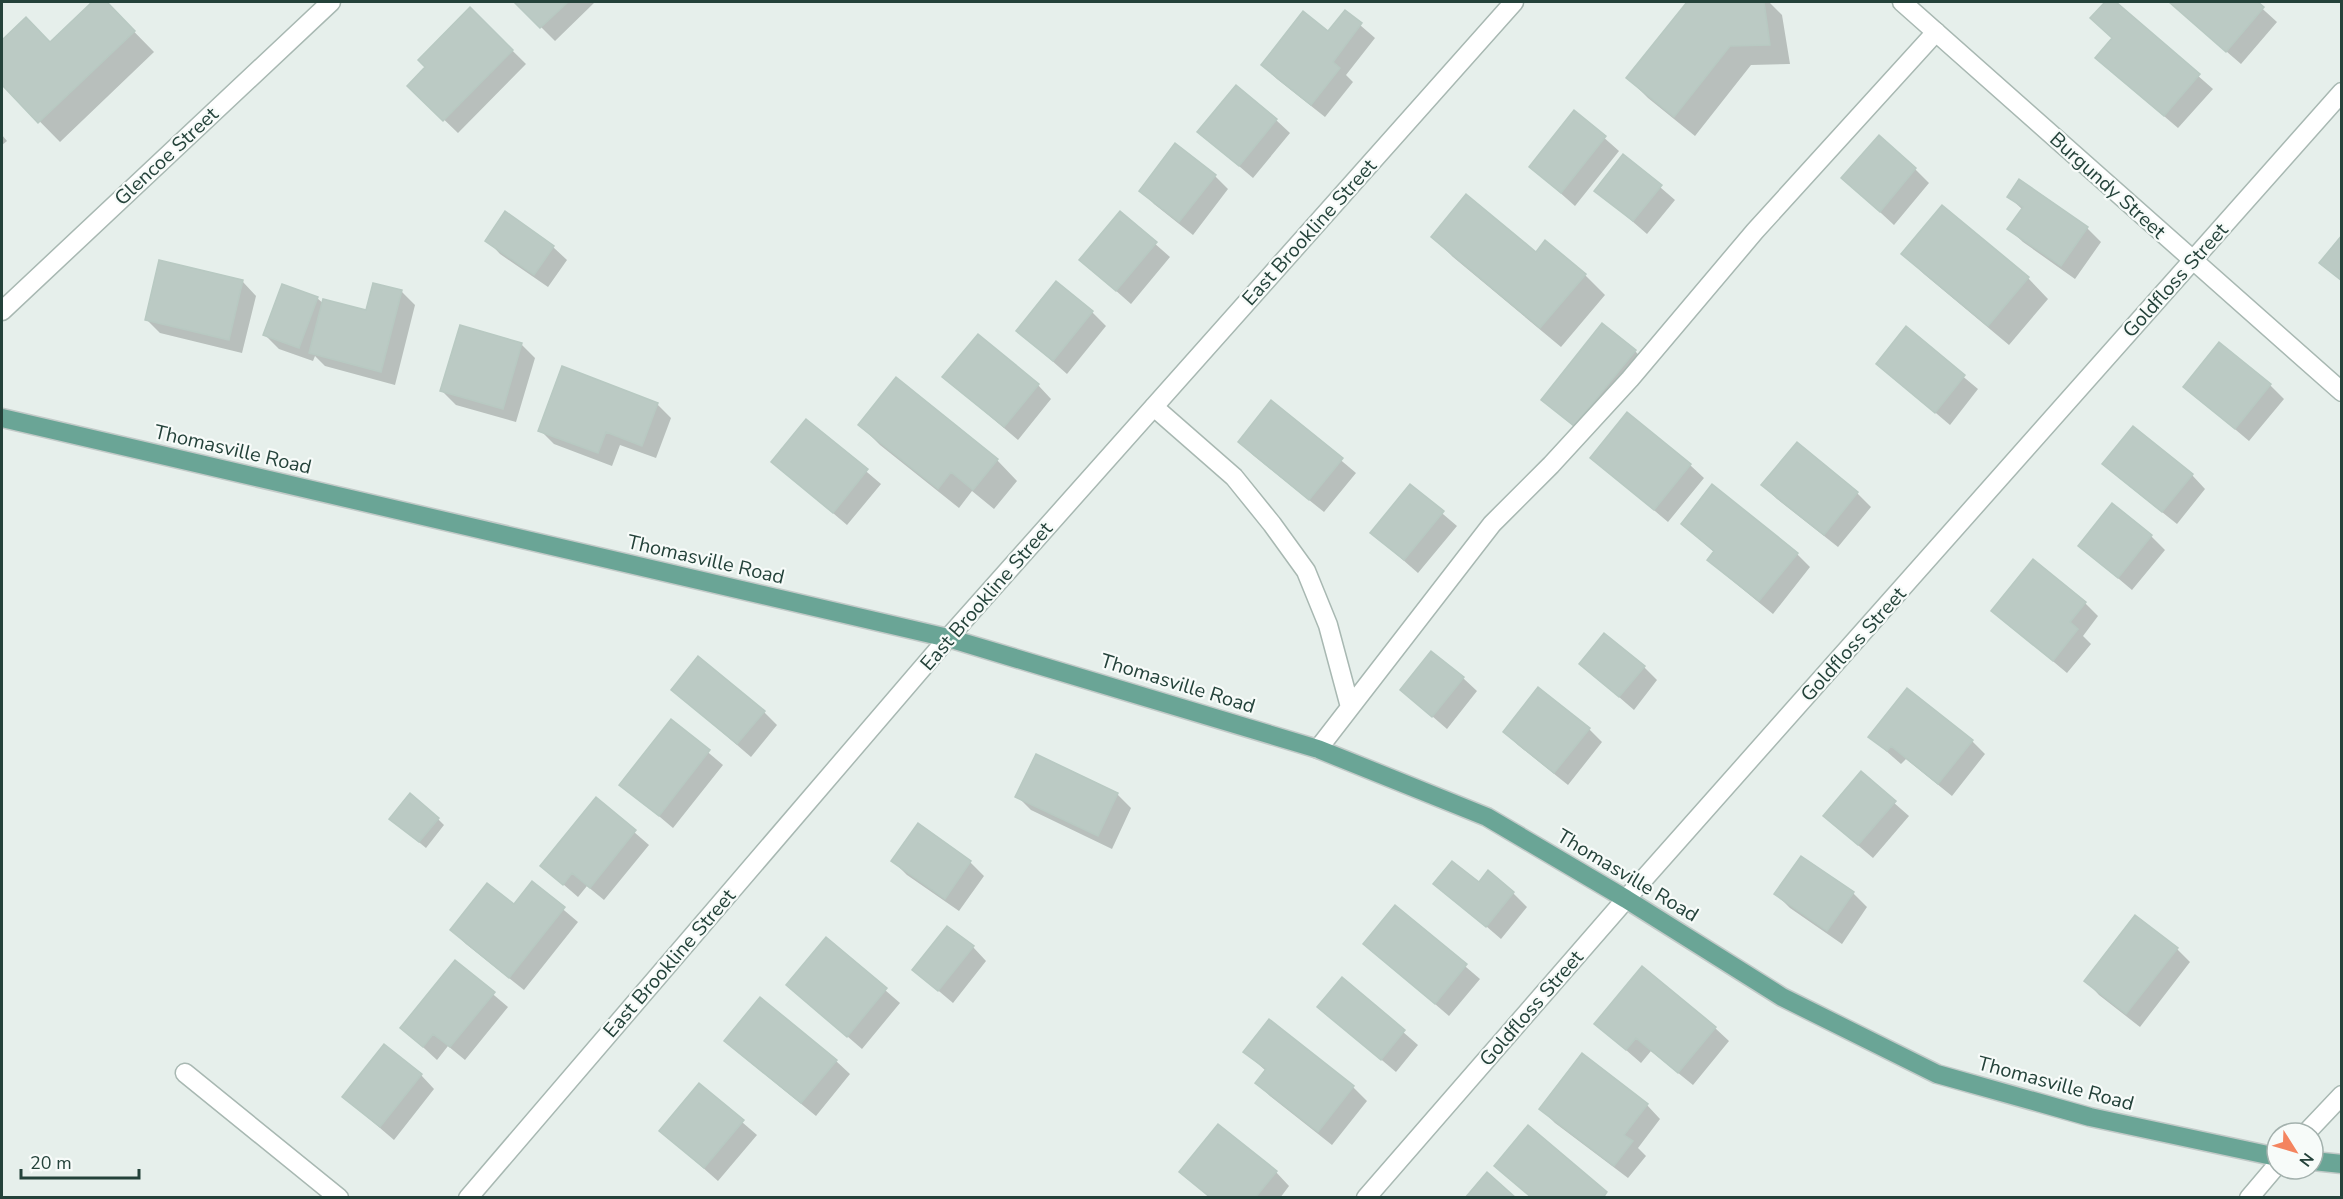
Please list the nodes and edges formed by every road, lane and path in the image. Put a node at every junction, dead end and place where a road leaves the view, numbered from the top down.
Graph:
1 (331, 2) edge
2 (1514, 2) edge
3 (1902, 2) edge
4 (1936, 32) junction
5 (2342, 92) edge
6 (2193, 260) junction
7 (2, 311) edge
8 (2342, 392) edge
9 (1154, 406) junction
10 (2, 418) edge
11 (948, 638) junction
12 (1350, 707) junction
13 (1318, 748) junction
14 (1626, 899) junction
15 (185, 1073) dead end
16 (2342, 1095) edge
17 (2317, 1121) edge
18 (2265, 1154) edge
19 (2325, 1162) edge
20 (2342, 1164) edge
21 (2265, 1179) edge
22 (339, 1197) edge
23 (468, 1197) edge
24 (1366, 1197) edge
25 (2249, 1197) edge

1 - 7 street, Glencoe Street
2 - 9 street, East Brookline Street
3 - 4 street, Burgundy Street
4 - 6 street, Burgundy Street
4 - 12 street
5 - 6 street, Goldfloss Street
6 - 8 street, Burgundy Street
6 - 14 street, Goldfloss Street
9 - 11 street, East Brookline Street
9 - 12 street
10 - 11 main road, Thomasville Road
11 - 13 main road, Thomasville Road
11 - 23 street, East Brookline Street
12 - 13 street
13 - 14 main road, Thomasville Road
14 - 18 main road, Thomasville Road
14 - 24 street, Goldfloss Street
15 - 22 street
16 - 17 street
19 - 20 main road
21 - 25 street

